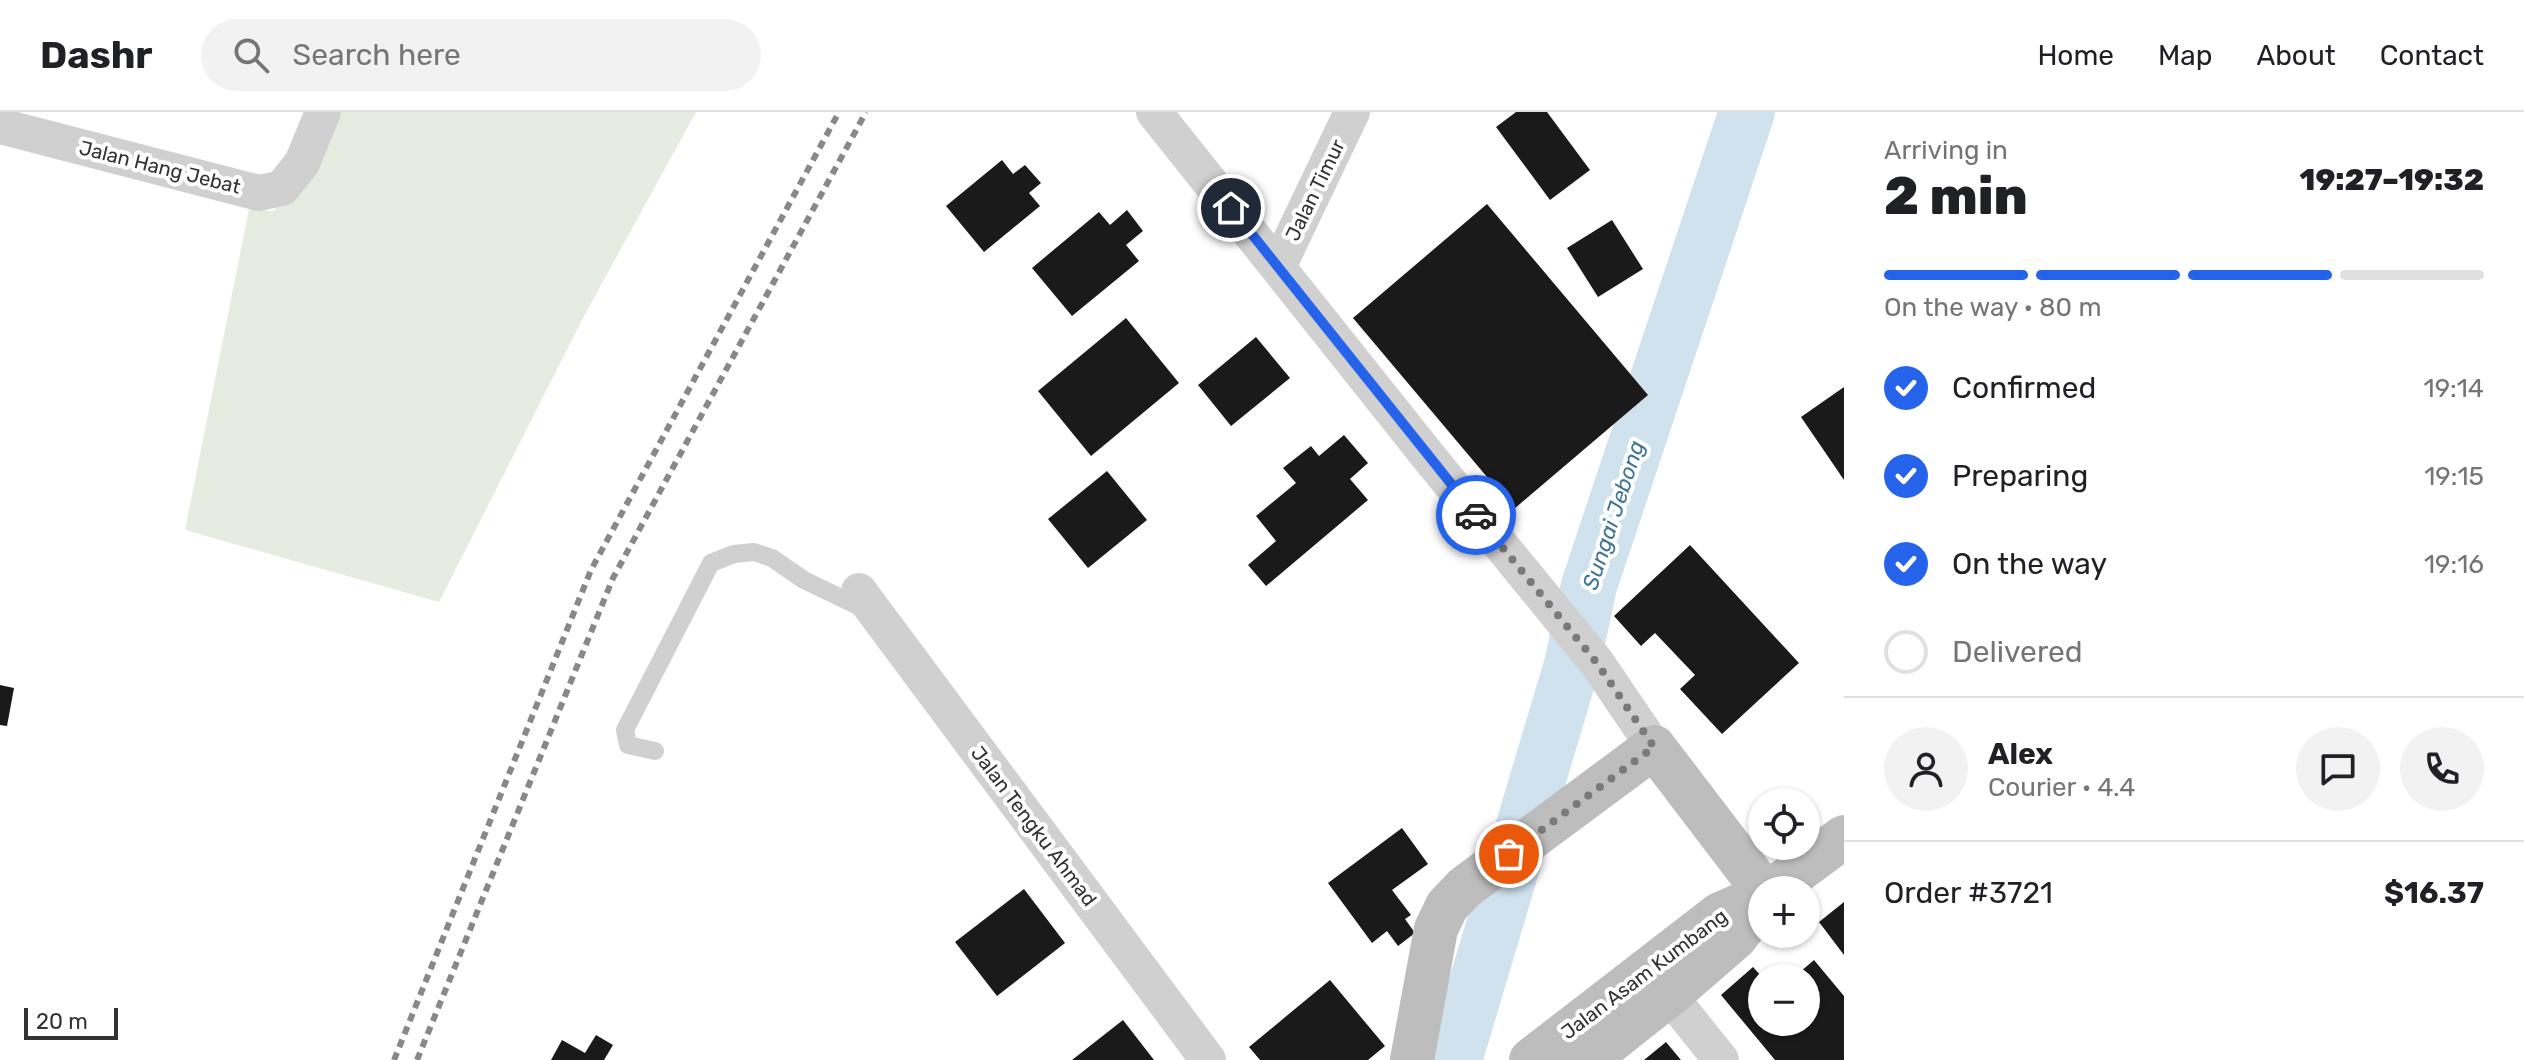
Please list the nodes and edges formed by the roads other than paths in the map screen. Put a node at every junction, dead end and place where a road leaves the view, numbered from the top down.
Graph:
1 (323, 112) edge
2 (1154, 112) edge
3 (1352, 112) edge
4 (0, 126) edge
5 (1278, 267) junction
6 (868, 603) joint
7 (1654, 747) junction
8 (655, 751) dead end
9 (1844, 837) edge
10 (1748, 876) edge
11 (1791, 876) edge
12 (1748, 901) edge
13 (1660, 981) junction
14 (1208, 1060) edge
15 (1412, 1060) edge
16 (1531, 1060) edge
17 (1587, 1060) edge
18 (1721, 1060) edge

1 - 4 street, Jalan Hang Jebat
2 - 5 street
3 - 5 street, Jalan Timur
5 - 7 street
6 - 8 lane
6 - 14 street, Jalan Tengku Ahmad
7 - 10 main road
7 - 15 main road
9 - 11 main road
12 - 13 main road, Jalan Asam Kumbang
13 - 16 main road, Jalan Asam Kumbang
13 - 17 main road, Jalan Asam Kumbang
13 - 18 street

